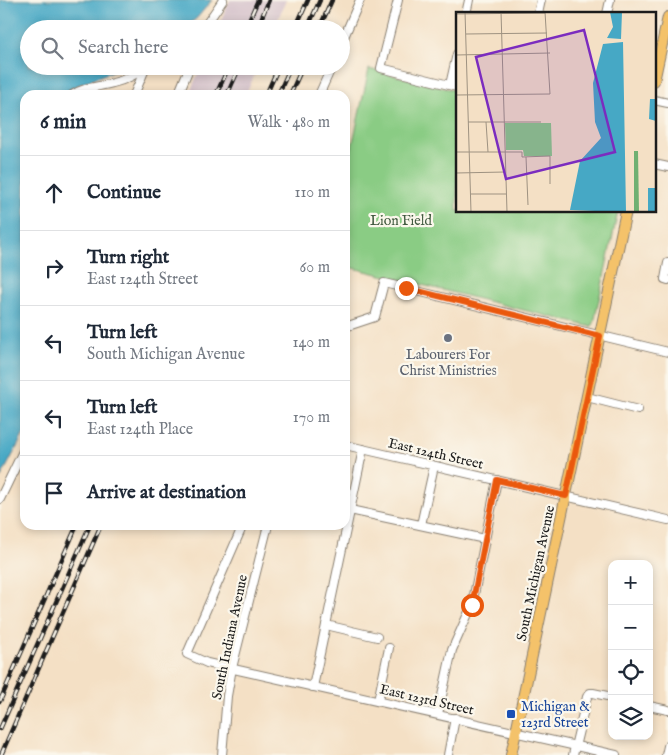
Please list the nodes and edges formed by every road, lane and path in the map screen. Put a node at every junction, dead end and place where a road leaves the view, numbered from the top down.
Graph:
1 (223, 0) edge
2 (360, 0) edge
3 (398, 0) edge
4 (213, 16) junction
5 (668, 17) edge
6 (210, 20) edge
7 (211, 20) edge
8 (350, 23) edge
9 (666, 40) edge
10 (456, 62) edge
11 (656, 74) edge
12 (135, 75) edge
13 (143, 75) edge
14 (186, 75) edge
15 (328, 75) edge
16 (453, 86) edge
17 (83, 90) edge
18 (136, 90) edge
19 (180, 90) edge
20 (321, 90) edge
21 (626, 212) edge
22 (668, 263) edge
23 (668, 280) edge
24 (350, 325) edge
25 (600, 336) junction
26 (668, 352) edge
27 (586, 397) junction
28 (638, 410) dead end
29 (350, 446) edge
30 (363, 449) junction
31 (20, 457) edge
32 (434, 466) junction
33 (497, 480) junction
34 (566, 496) junction
35 (0, 499) edge
36 (350, 510) joint
37 (668, 520) edge
38 (421, 525) junction
39 (241, 530) edge
40 (267, 530) edge
41 (346, 530) edge
42 (485, 539) junction
43 (326, 625) junction
44 (377, 637) dead end
45 (390, 648) dead end
46 (232, 668) junction
47 (313, 687) junction
48 (608, 696) edge
49 (378, 701) junction
50 (653, 707) edge
51 (668, 710) edge
52 (438, 714) junction
53 (456, 718) junction
54 (516, 732) junction
55 (575, 746) junction
56 (668, 746) edge
57 (222, 755) edge
58 (448, 755) edge
59 (511, 755) edge
60 (573, 755) edge
61 (616, 755) edge
62 (666, 755) edge

1 - 4 street
2 - 8 street
3 - 16 street
4 - 6 street
4 - 7 street
5 - 9 main road
9 - 11 main road
10 - 16 street
12 - 17 street
13 - 18 street
14 - 19 street
15 - 20 street
21 - 25 main road, South Michigan Avenue
22 - 23 street
24 - 25 street
25 - 26 street
25 - 27 main road, South Michigan Avenue
27 - 28 street
27 - 34 main road, South Michigan Avenue
29 - 30 street, East 124th Street
30 - 32 street, East 124th Street
30 - 36 street
31 - 35 street
32 - 33 street, East 124th Street
32 - 38 street
33 - 34 street, East 124th Street
33 - 42 street
34 - 37 street, East 124th Street
34 - 54 main road, South Michigan Avenue
36 - 38 street
38 - 42 street
39 - 46 street, East 123rd Street
40 - 46 street, South Indiana Avenue
41 - 43 street
42 - 52 street
43 - 44 street
43 - 47 street
45 - 49 street
46 - 47 street, East 123rd Street
46 - 57 street, South Indiana Avenue
47 - 49 street, East 123rd Street
48 - 55 street
49 - 52 street, East 123rd Street
50 - 51 street
52 - 53 street, East 123rd Street
53 - 54 street, East 123rd Street
53 - 58 street
54 - 55 street, East 123rd Street
54 - 59 main road, South Michigan Avenue
55 - 60 street
55 - 61 street, East 123rd Street
56 - 62 street

